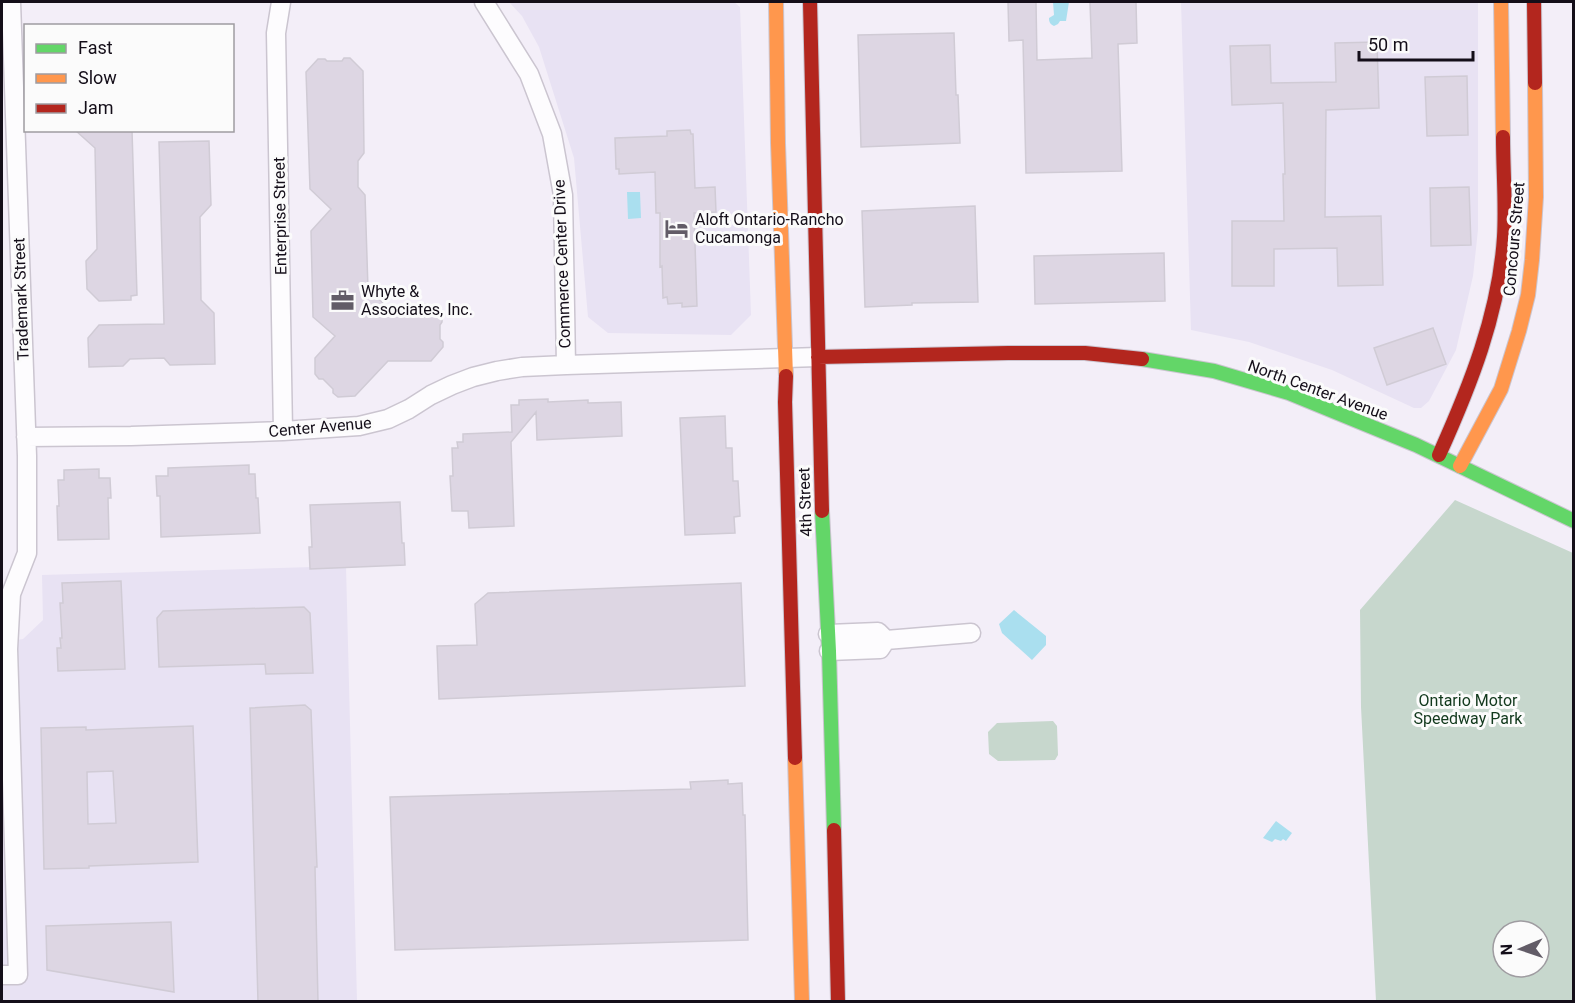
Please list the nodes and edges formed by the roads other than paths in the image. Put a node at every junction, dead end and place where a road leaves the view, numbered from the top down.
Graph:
1 (11, 2) edge
2 (281, 2) edge
3 (484, 2) edge
4 (776, 2) edge
5 (810, 2) edge
6 (1501, 2) edge
7 (1534, 2) edge
8 (818, 357) junction
9 (786, 358) junction
10 (566, 365) junction
11 (283, 431) junction
12 (26, 437) junction
13 (1439, 455) junction
14 (1460, 466) junction
15 (1574, 521) edge
16 (6, 597) edge
17 (970, 633) dead end
18 (829, 643) junction
19 (2, 975) edge
20 (802, 1002) edge
21 (838, 1002) edge

1 - 12 street, Trademark Street
2 - 11 street, Enterprise Street
3 - 10 street, Commerce Center Drive
4 - 9 main road, 4th Street
5 - 8 main road, 4th Street
6 - 13 main road, Concours Street
7 - 14 main road, Concours Street
8 - 9 street, Center Avenue
8 - 13 main road, North Center Avenue
8 - 18 main road, 4th Street
9 - 10 street, Center Avenue
9 - 20 main road, 4th Street
10 - 11 street, Center Avenue
11 - 12 street, Center Avenue
12 - 16 street, Trademark Street
13 - 14 main road, North Center Avenue
14 - 15 main road, North Center Avenue
16 - 19 street, Trademark Street
17 - 18 street
18 - 21 main road, 4th Street

